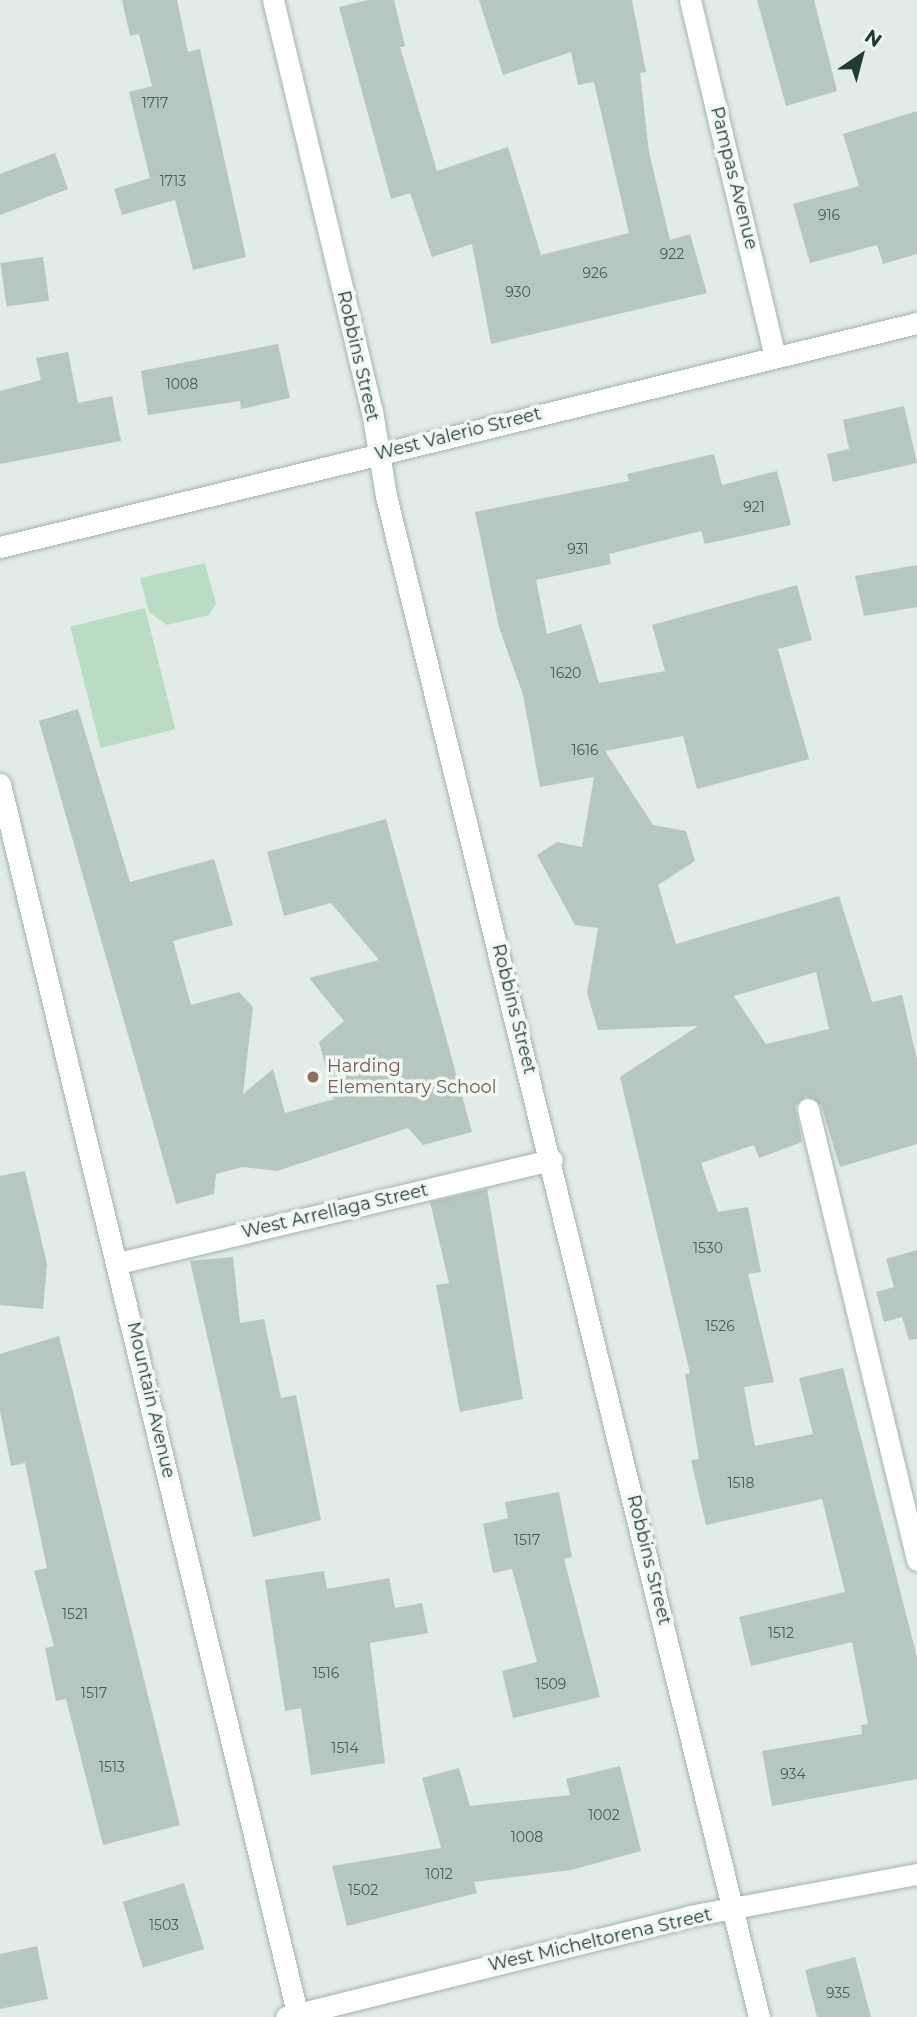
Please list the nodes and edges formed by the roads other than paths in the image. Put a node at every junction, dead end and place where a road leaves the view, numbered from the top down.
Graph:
1 (273, 0) edge
2 (690, 0) edge
3 (917, 323) edge
4 (775, 356) junction
5 (380, 454) junction
6 (0, 547) edge
7 (0, 784) edge
8 (808, 1109) dead end
9 (552, 1160) junction
10 (118, 1263) junction
11 (917, 1560) edge
12 (917, 1874) edge
13 (732, 1910) junction
14 (293, 2016) edge
15 (759, 2017) edge

1 - 5 street, Robbins Street
2 - 4 street, Pampas Avenue
3 - 4 street, West Valerio Street
4 - 5 street, West Valerio Street
5 - 6 street, West Valerio Street
5 - 9 street, Robbins Street
7 - 10 street, Mountain Avenue
8 - 11 street
9 - 10 street, West Arrellaga Street
9 - 13 street, Robbins Street
10 - 14 street, Mountain Avenue
12 - 13 street, West Micheltorena Street
13 - 14 street, West Micheltorena Street
13 - 15 street, Robbins Street

